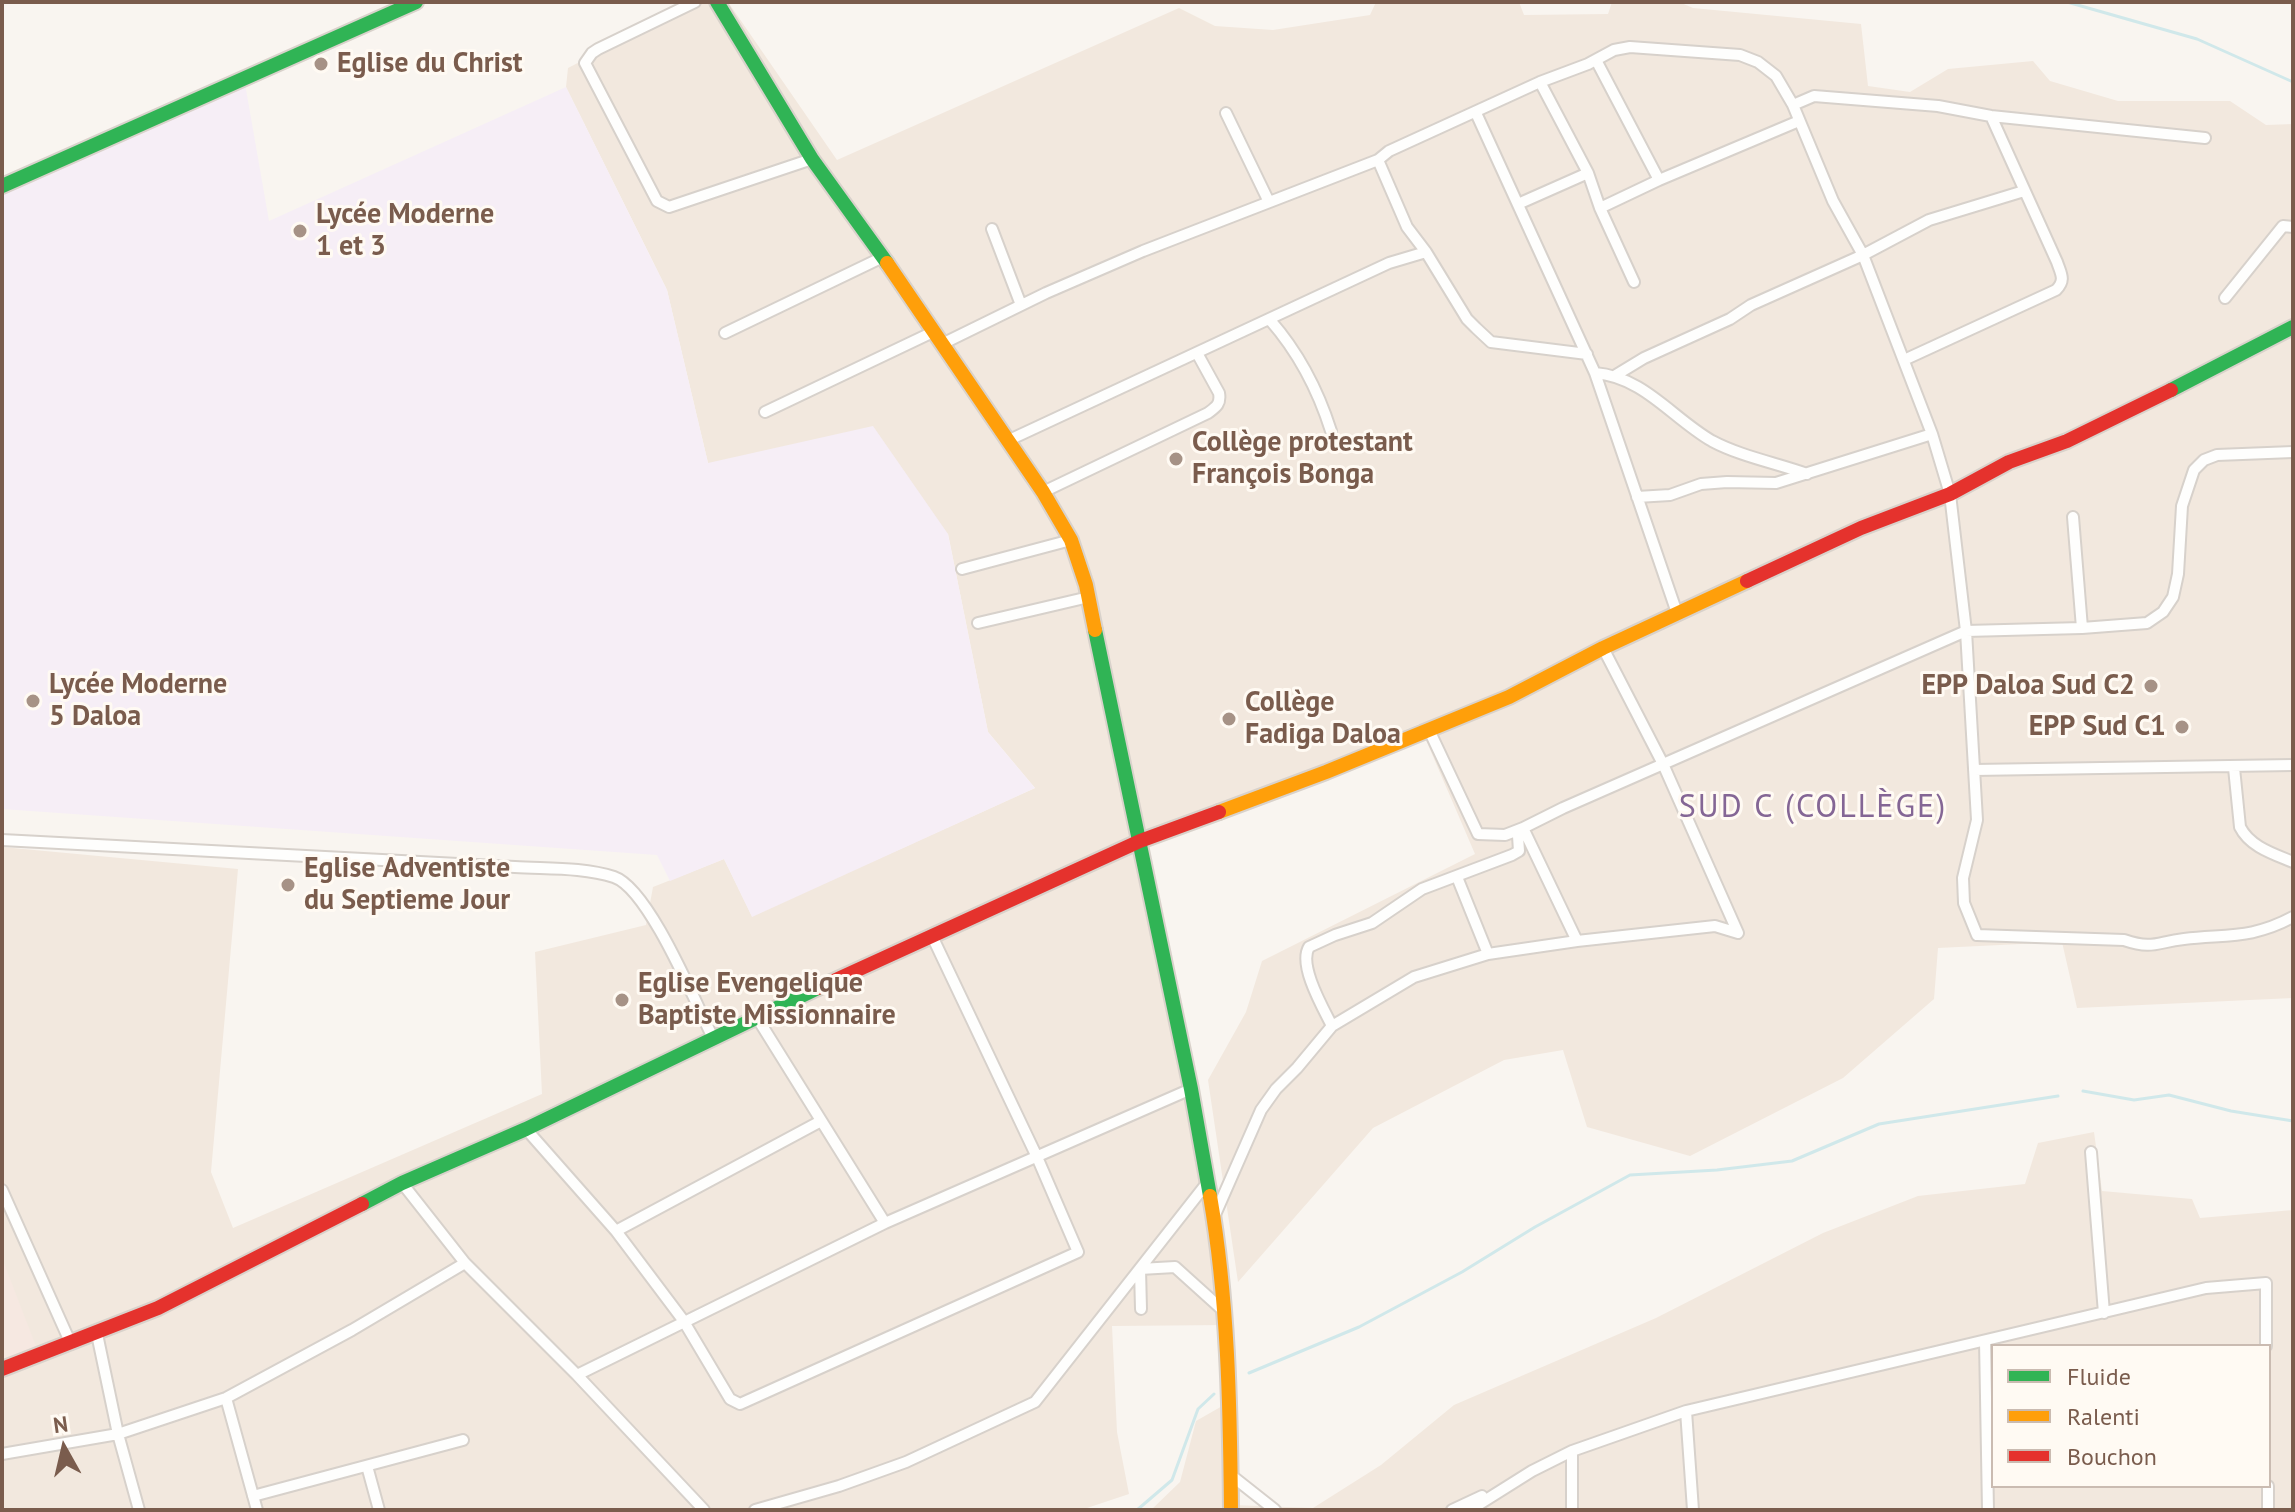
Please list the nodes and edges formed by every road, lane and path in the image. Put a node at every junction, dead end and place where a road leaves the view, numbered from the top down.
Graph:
1 (416, 2) edge
2 (695, 2) edge
3 (717, 2) edge
4 (1596, 60) junction
5 (1540, 82) junction
6 (1793, 105) junction
7 (1226, 113) dead end
8 (1476, 113) junction
9 (1991, 116) junction
10 (1799, 121) junction
11 (2205, 138) dead end
12 (812, 159) junction
13 (1378, 160) junction
14 (1588, 173) junction
15 (1659, 180) junction
16 (2, 186) edge
17 (2024, 191) junction
18 (1269, 202) junction
19 (1518, 204) junction
20 (1600, 208) junction
21 (2293, 227) edge
22 (992, 229) dead end
23 (1426, 252) junction
24 (1863, 255) junction
25 (883, 257) junction
26 (1634, 282) dead end
27 (2225, 298) dead end
28 (1021, 305) junction
29 (1270, 320) junction
30 (2293, 327) edge
31 (725, 333) dead end
32 (938, 338) junction
33 (1197, 353) junction
34 (1587, 354) junction
35 (1904, 360) junction
36 (1595, 373) junction
37 (1616, 375) junction
38 (765, 412) dead end
39 (1331, 431) dead end
40 (1932, 434) junction
41 (1007, 441) junction
42 (2293, 452) edge
43 (1808, 475) junction
44 (1043, 492) junction
45 (1950, 494) junction
46 (1637, 497) junction
47 (2073, 517) dead end
48 (1071, 540) junction
49 (962, 569) dead end
50 (1089, 597) junction
51 (1677, 613) junction
52 (978, 623) dead end
53 (2082, 628) junction
54 (1966, 631) junction
55 (1603, 648) junction
56 (1429, 730) junction
57 (1663, 764) junction
58 (2293, 765) edge
59 (2234, 768) junction
60 (1974, 770) junction
61 (1523, 828) junction
62 (2, 840) edge
63 (1140, 841) junction
64 (2293, 862) edge
65 (1457, 877) junction
66 (2293, 917) edge
67 (932, 936) junction
68 (1577, 941) junction
69 (1488, 954) junction
70 (756, 1016) junction
71 (1332, 1026) junction
72 (713, 1038) junction
73 (1191, 1089) junction
74 (821, 1121) junction
75 (526, 1129) junction
76 (2091, 1152) dead end
77 (1037, 1157) junction
78 (402, 1183) junction
79 (1207, 1183) junction
80 (2, 1190) edge
81 (1214, 1219) junction
82 (885, 1223) junction
83 (616, 1231) junction
84 (465, 1263) junction
85 (1141, 1309) dead end
86 (1226, 1313) junction
87 (2104, 1313) junction
88 (683, 1320) junction
89 (97, 1334) junction
90 (1985, 1341) junction
91 (71, 1344) junction
92 (2266, 1344) edge
93 (2, 1369) edge
94 (577, 1375) junction
95 (226, 1398) junction
96 (1686, 1411) junction
97 (118, 1434) junction
98 (463, 1440) dead end
99 (1572, 1451) junction
100 (2, 1454) edge
101 (367, 1466) junction
102 (1232, 1476) junction
103 (1522, 1477) junction
104 (2268, 1488) edge
105 (253, 1496) junction
106 (139, 1510) edge
107 (257, 1510) edge
108 (379, 1510) edge
109 (704, 1510) edge
110 (755, 1510) edge
111 (1231, 1510) edge
112 (1275, 1510) edge
113 (1452, 1510) edge
114 (1470, 1510) edge
115 (1572, 1510) edge
116 (1693, 1510) edge
117 (1988, 1510) edge
118 (2268, 1510) edge

1 - 16 street
2 - 12 street
3 - 12 street
4 - 5 street
4 - 6 street
4 - 15 street
5 - 8 street
5 - 14 street
6 - 9 street
6 - 10 street
7 - 18 street
8 - 13 street
8 - 19 street
9 - 11 street
9 - 17 street
10 - 15 street
10 - 24 street
12 - 25 street
13 - 18 street
13 - 23 street
14 - 19 street
14 - 20 street
15 - 20 street
17 - 24 street
17 - 35 street
18 - 28 street
19 - 34 street
20 - 26 street
21 - 27 street
22 - 28 street
23 - 29 street
23 - 34 street
24 - 35 street
24 - 37 street
25 - 31 street
25 - 32 street
28 - 32 street
29 - 33 street
29 - 39 street
30 - 45 street
32 - 38 street
32 - 41 street
33 - 41 street
33 - 44 street
34 - 36 street
35 - 40 street
36 - 37 street
36 - 46 street
37 - 43 street
40 - 43 street
40 - 45 street
41 - 44 street
42 - 53 street
43 - 46 street
44 - 48 street
45 - 51 street
45 - 54 street
46 - 51 street
47 - 53 street
48 - 49 street
48 - 50 street
50 - 52 street
50 - 63 street
51 - 55 street
53 - 54 street
54 - 57 street
54 - 60 street
55 - 56 street
55 - 57 street
56 - 61 street
56 - 63 street
57 - 61 street
57 - 68 street
58 - 59 street
59 - 60 street
59 - 64 street
60 - 66 street
61 - 65 street
61 - 68 street
62 - 72 street
63 - 67 street
63 - 73 street
65 - 69 street
65 - 71 street
67 - 70 street
67 - 77 street
68 - 69 street
69 - 71 street
70 - 72 street
70 - 74 street
71 - 81 street
72 - 75 street
73 - 77 street
73 - 79 street
74 - 82 street
74 - 83 street
75 - 78 street
75 - 83 street
76 - 87 street
77 - 82 street
77 - 88 street
78 - 84 street
78 - 89 street
79 - 81 street
79 - 110 street
80 - 91 street
81 - 86 street
82 - 88 street
83 - 88 street
84 - 94 street
84 - 95 street
85 - 86 street
86 - 102 street
87 - 90 street
87 - 92 street
88 - 94 street
89 - 91 street
89 - 97 street
90 - 96 street
90 - 117 street
91 - 93 street
94 - 109 street
95 - 97 street
95 - 105 street
96 - 99 street
96 - 116 street
97 - 100 street
97 - 106 street
98 - 101 street
99 - 103 street
99 - 115 street
101 - 105 street
101 - 108 street
102 - 111 street
102 - 112 street
103 - 113 street
103 - 114 street
104 - 118 street
105 - 107 street

